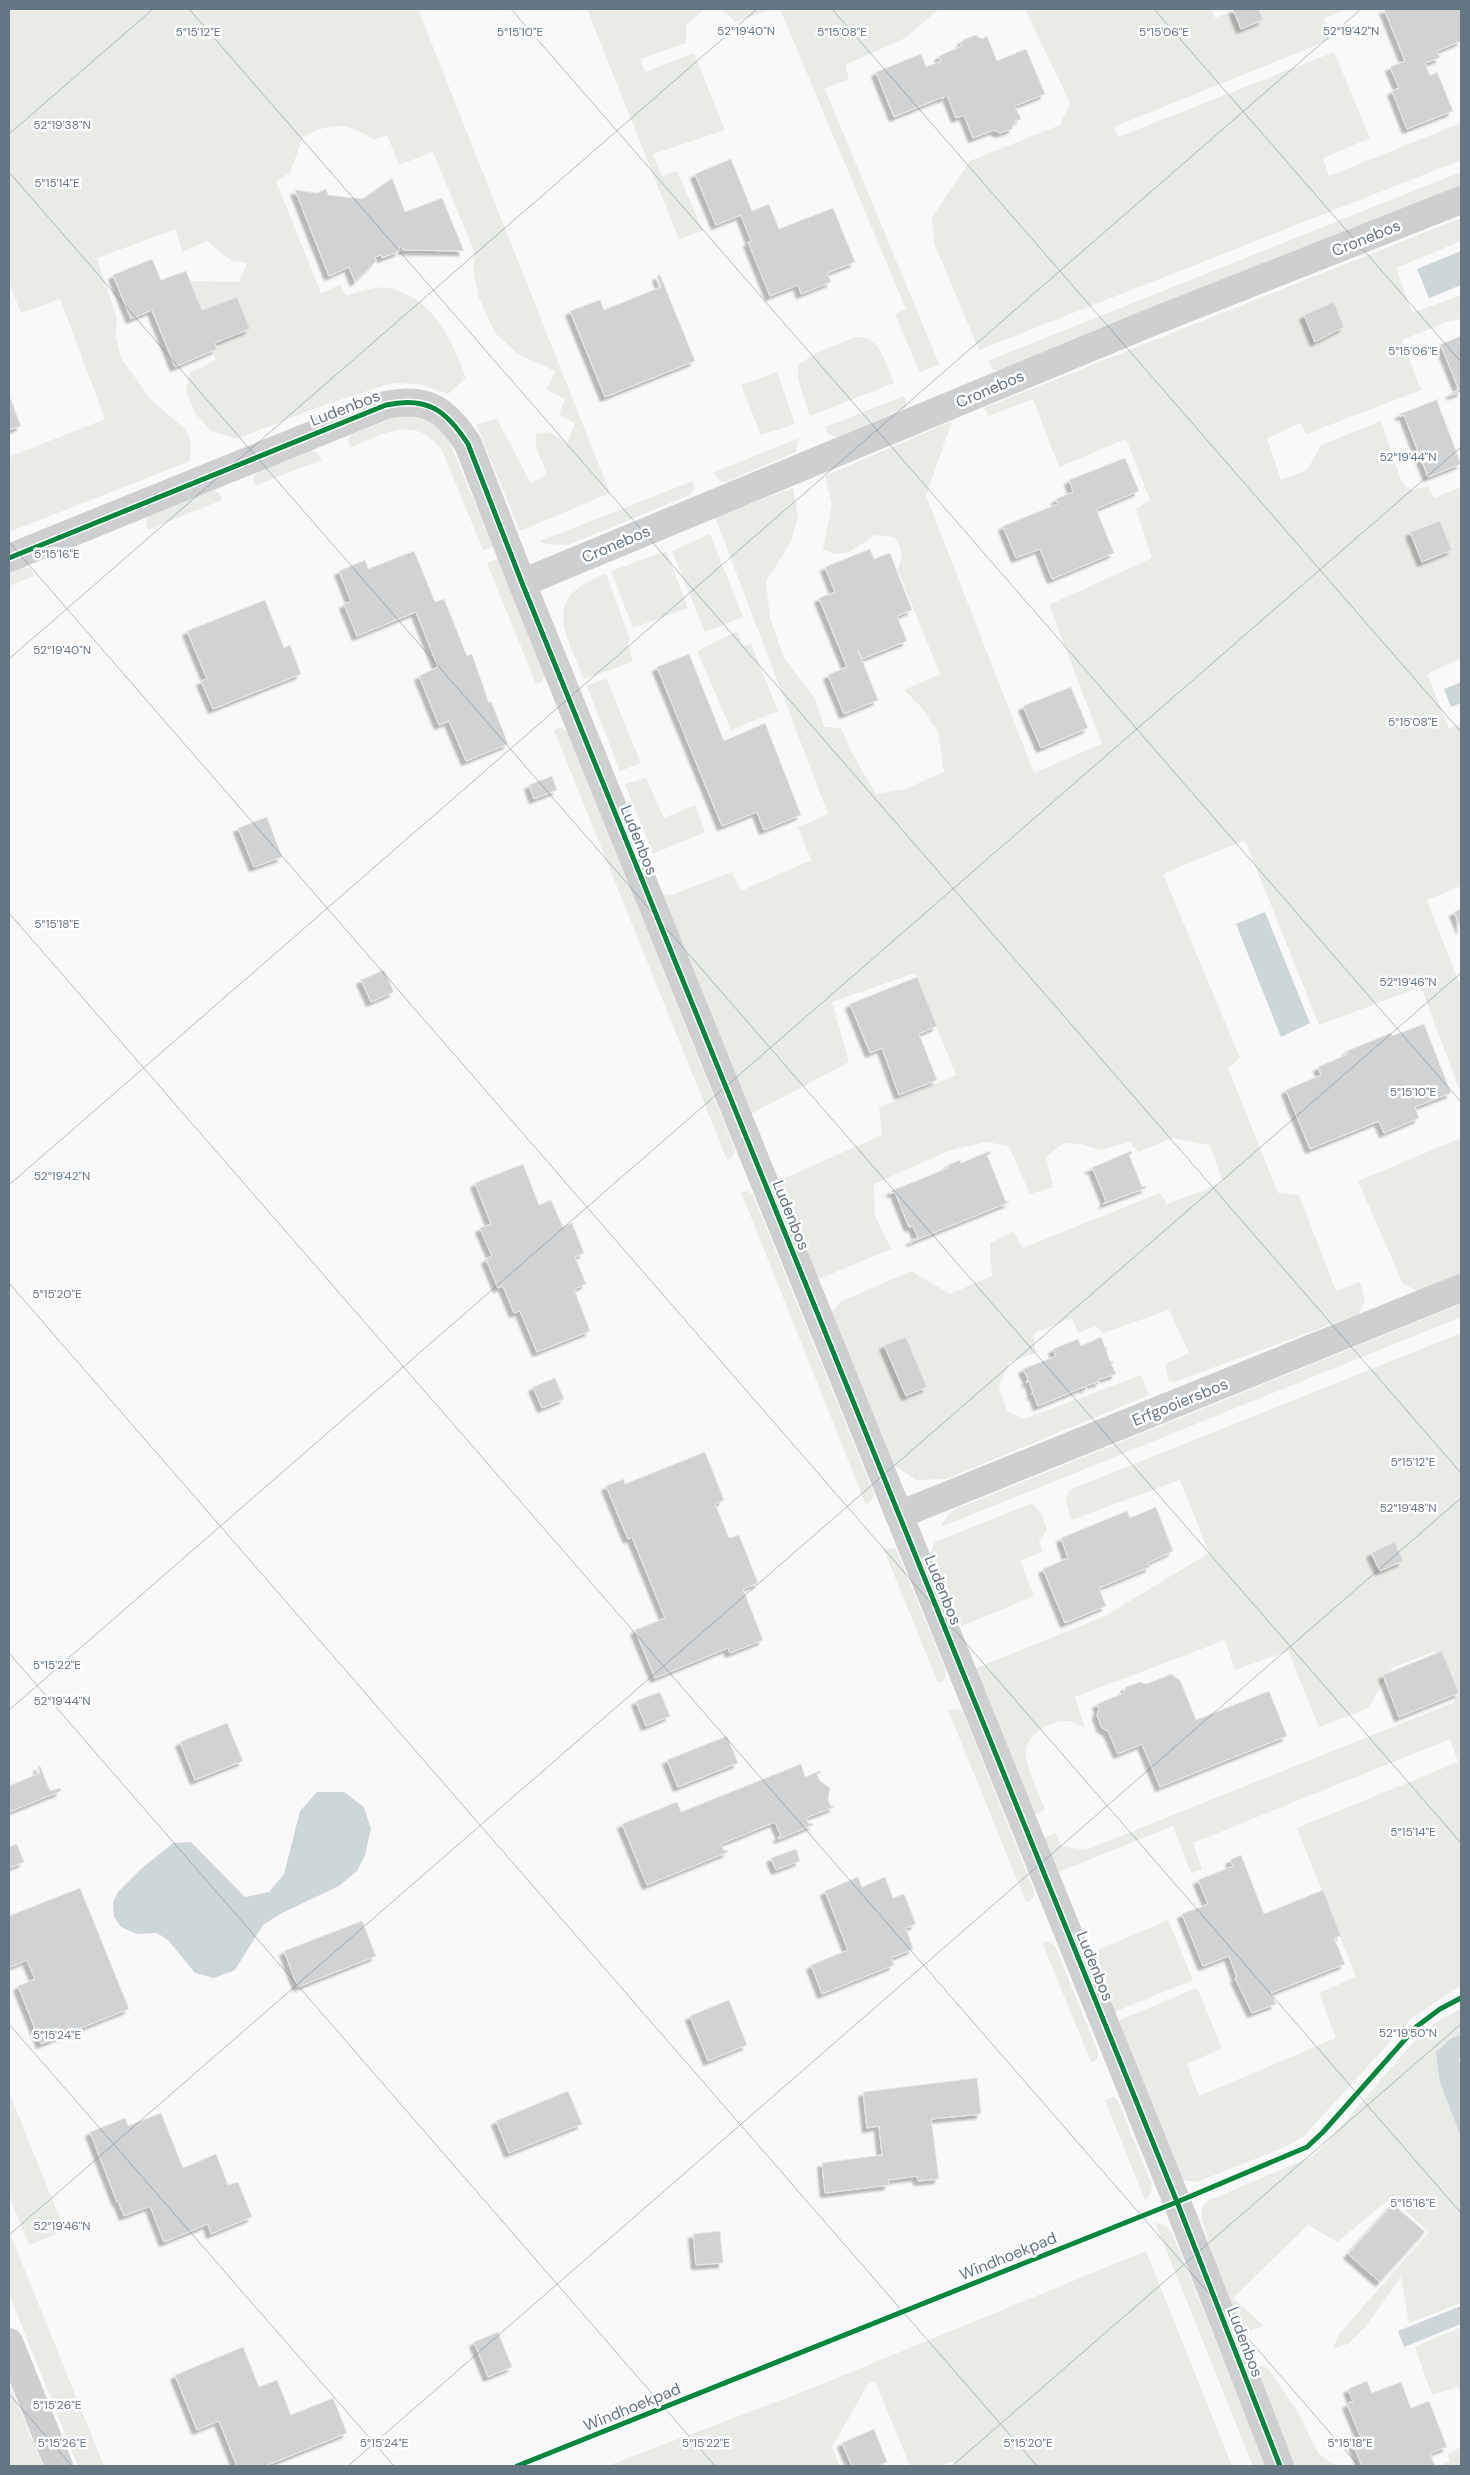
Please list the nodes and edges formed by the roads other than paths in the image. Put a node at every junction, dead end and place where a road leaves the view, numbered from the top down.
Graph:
1 (1461, 200) edge
2 (9, 558) edge
3 (522, 583) junction
4 (1461, 1288) edge
5 (899, 1515) junction
6 (9, 2342) edge
7 (59, 2466) edge
8 (1280, 2466) edge

1 - 3 street, Cronebos
2 - 3 street, Ludenbos
3 - 5 street, Ludenbos
4 - 5 street, Erfgooiersbos
5 - 8 street, Ludenbos
6 - 7 street

